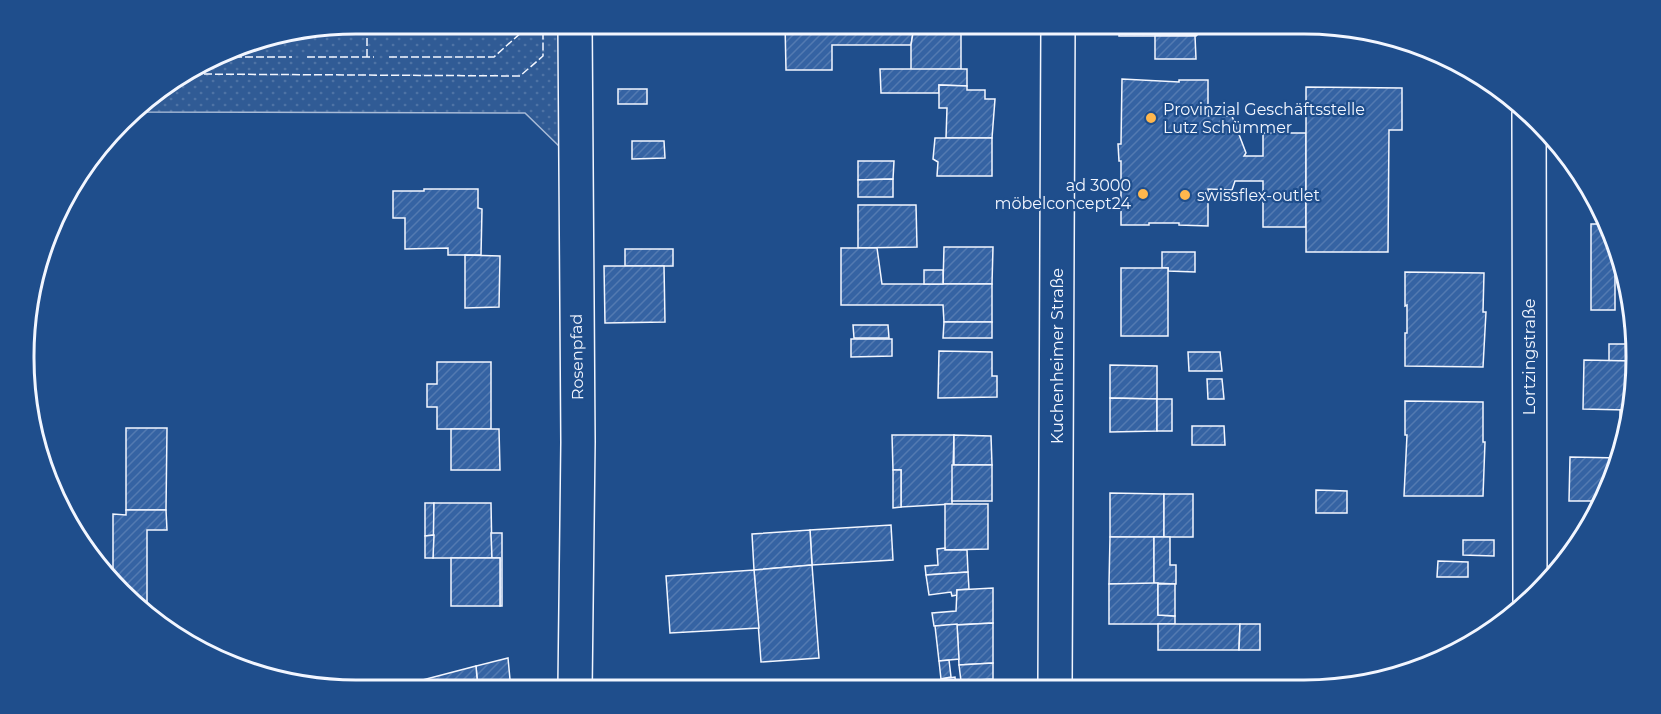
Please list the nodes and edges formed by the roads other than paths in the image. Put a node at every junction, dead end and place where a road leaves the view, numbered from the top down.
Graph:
1 (575, 34) edge
2 (1058, 34) edge
3 (1529, 126) edge
4 (1530, 587) edge
5 (576, 680) edge
6 (1055, 680) edge

1 - 5 street, Rosenpfad
2 - 6 street, Kuchenheimer Straße
3 - 4 street, Lortzingstraße

